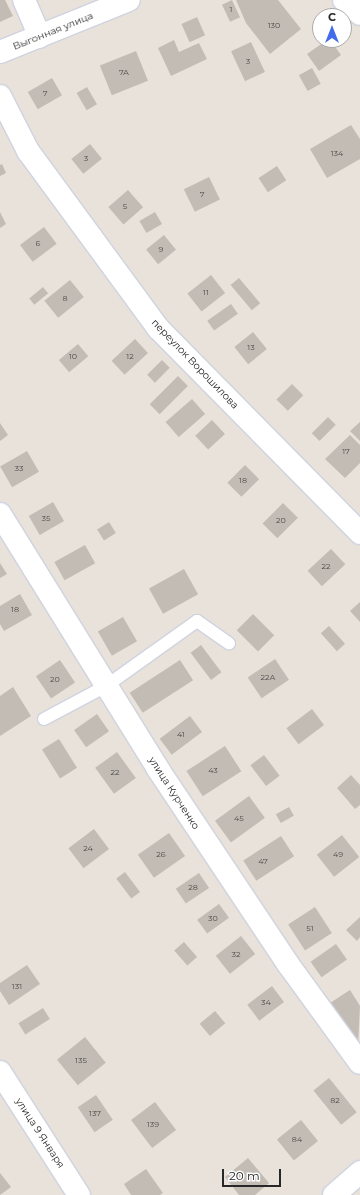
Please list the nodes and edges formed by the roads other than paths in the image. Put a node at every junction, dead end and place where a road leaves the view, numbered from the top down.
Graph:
1 (24, 0) edge
2 (129, 0) edge
3 (344, 0) edge
4 (360, 14) edge
5 (40, 37) junction
6 (0, 52) edge
7 (0, 96) edge
8 (0, 514) edge
9 (360, 533) edge
10 (229, 643) dead end
11 (106, 686) junction
12 (44, 719) dead end
13 (360, 1063) edge
14 (0, 1072) edge
15 (360, 1172) edge
16 (79, 1195) edge
17 (334, 1195) edge

1 - 5 street
2 - 5 street, Выгонная улица
3 - 4 street
5 - 6 street, Выгонная улица
7 - 9 street, переулок Ворошилова
8 - 11 street, улица Курченко
10 - 11 lane
11 - 12 lane
11 - 13 street, улица Курченко
14 - 16 street, улица 9 Января
15 - 17 street

